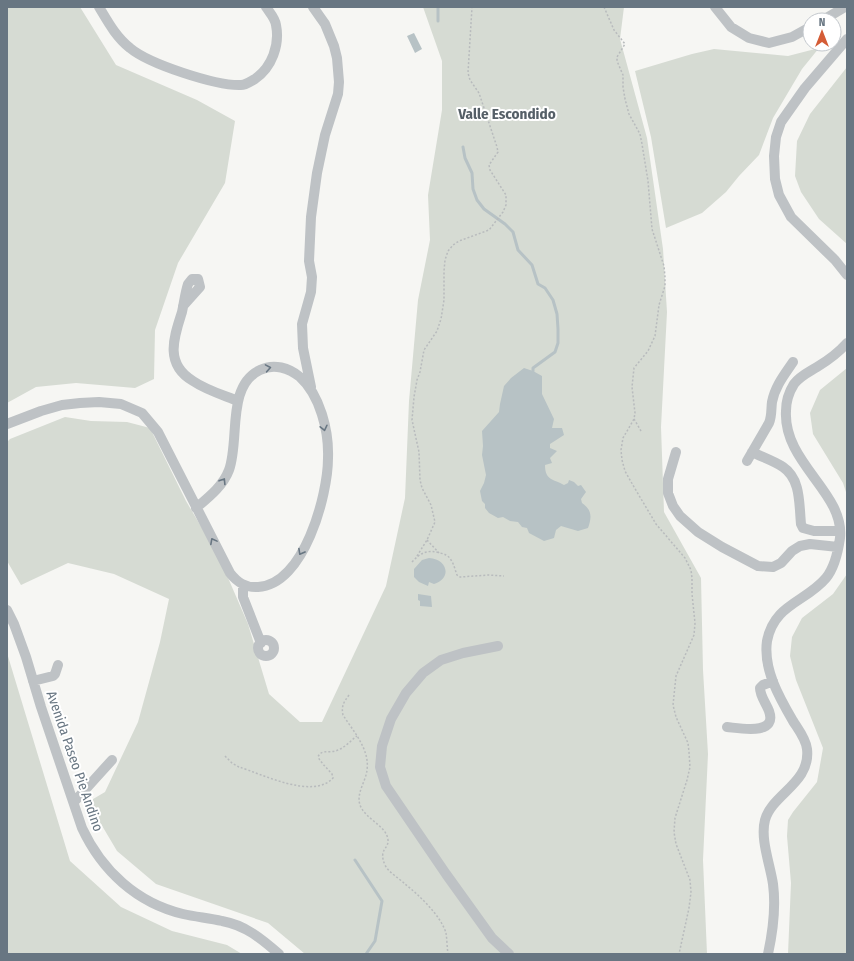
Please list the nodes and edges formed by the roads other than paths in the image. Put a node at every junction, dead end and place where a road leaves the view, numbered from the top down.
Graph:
1 (99, 7) edge
2 (266, 7) edge
3 (313, 7) edge
4 (715, 7) edge
5 (802, 31) edge
6 (847, 39) edge
7 (847, 276) edge
8 (183, 306) dead end
9 (847, 343) edge
10 (793, 362) dead end
11 (306, 367) junction
12 (294, 373) junction
13 (312, 391) junction
14 (238, 401) junction
15 (7, 424) edge
16 (676, 452) dead end
17 (752, 452) junction
18 (747, 461) dead end
19 (196, 508) junction
20 (806, 529) junction
21 (840, 531) junction
22 (805, 544) junction
23 (838, 547) junction
24 (243, 585) junction
25 (7, 610) edge
26 (261, 643) dead end
27 (498, 646) dead end
28 (58, 665) dead end
29 (33, 681) junction
30 (773, 681) junction
31 (727, 727) dead end
32 (112, 760) dead end
33 (74, 802) junction
34 (279, 954) edge
35 (509, 954) edge
36 (768, 954) edge

1 - 2 street
3 - 11 street
4 - 5 street
6 - 7 street
8 - 14 street
9 - 21 street
10 - 17 street
11 - 12 street
11 - 13 street
12 - 13 street
14 -> 12 street
13 -> 24 street
19 -> 14 street
15 - 19 street
16 - 22 street
17 - 18 street
17 - 20 street
24 -> 19 street
20 - 21 street
20 - 22 street
21 - 23 street
22 - 23 street
23 - 30 street
24 - 26 street
25 - 29 street, Avenida Paseo Pie Andino
27 - 35 street
28 - 29 street
29 - 33 street, Avenida Paseo Pie Andino
30 - 31 street
30 - 36 street
32 - 33 street
33 - 34 street, Avenida Paseo Pie Andino

